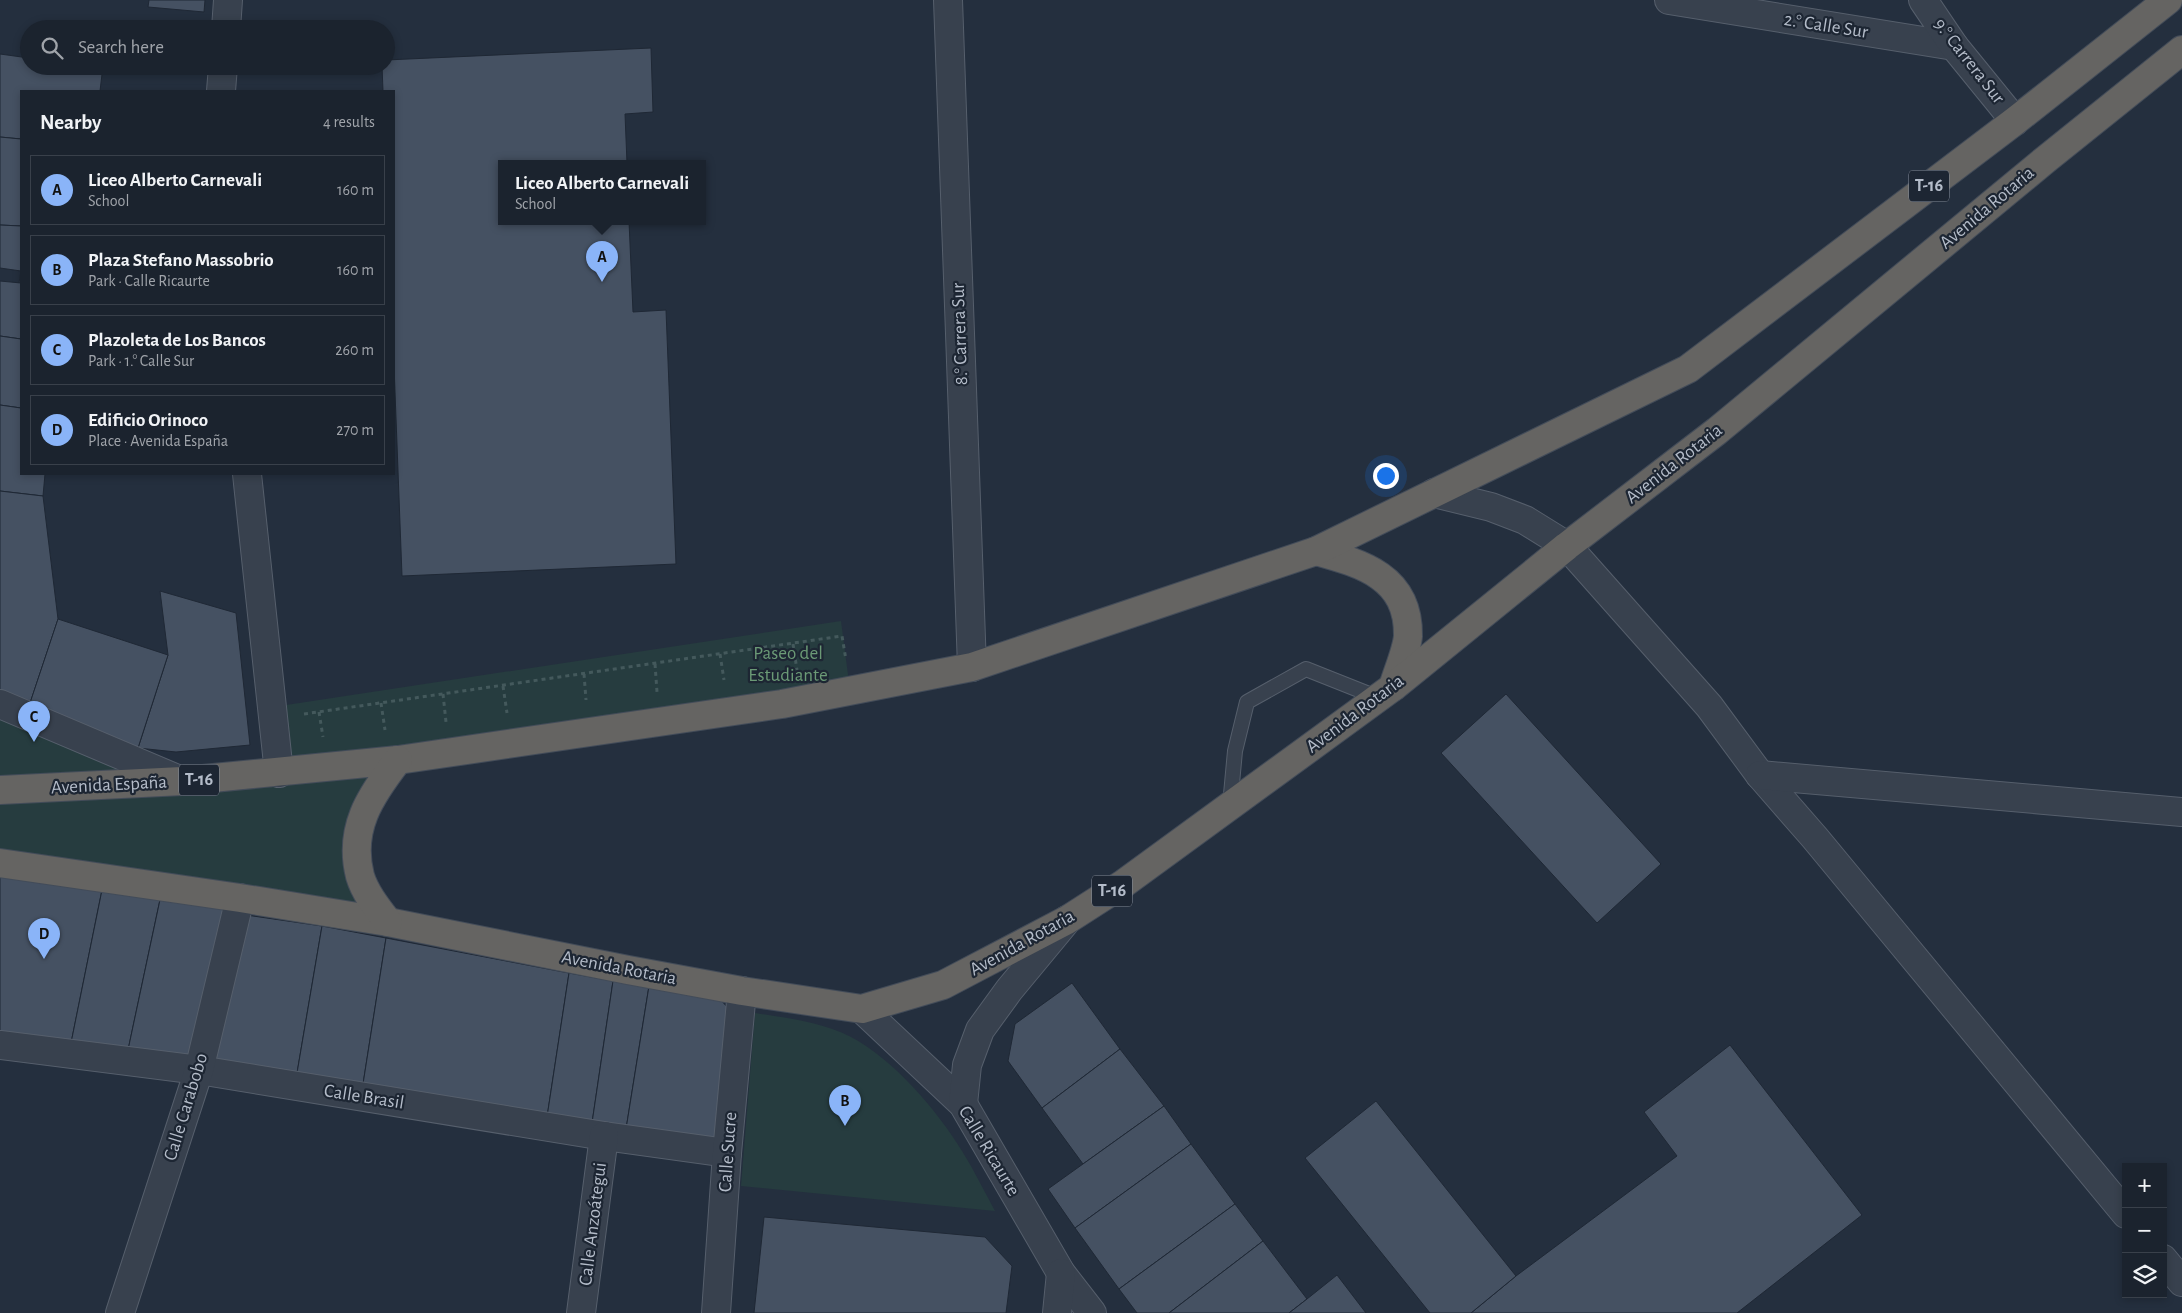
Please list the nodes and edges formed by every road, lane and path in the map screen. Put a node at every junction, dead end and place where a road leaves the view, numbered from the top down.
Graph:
1 (228, 0) edge
2 (948, 0) edge
3 (1669, 0) edge
4 (1923, 0) edge
5 (2168, 0) edge
6 (227, 20) edge
7 (1954, 46) junction
8 (2182, 50) edge
9 (223, 75) edge
10 (222, 90) edge
11 (2015, 121) junction
12 (247, 475) edge
13 (1434, 493) junction
14 (1567, 546) junction
15 (1316, 551) junction
16 (793, 644) junction
17 (720, 654) junction
18 (846, 662) dead end
19 (655, 664) junction
20 (972, 667) junction
21 (584, 674) junction
22 (798, 678) dead end
23 (503, 686) junction
24 (725, 688) dead end
25 (1386, 693) junction
26 (443, 694) junction
27 (658, 697) dead end
28 (381, 703) junction
29 (0, 704) edge
30 (587, 708) dead end
31 (319, 712) junction
32 (508, 718) dead end
33 (273, 719) junction
34 (447, 727) dead end
35 (386, 736) dead end
36 (324, 744) dead end
37 (398, 760) junction
38 (279, 773) junction
39 (1760, 775) junction
40 (182, 781) junction
41 (0, 790) edge
42 (1230, 806) junction
43 (2182, 812) edge
44 (0, 863) edge
45 (240, 898) junction
46 (1067, 920) junction
47 (388, 922) junction
48 (742, 991) junction
49 (862, 1009) junction
50 (0, 1045) edge
51 (198, 1070) junction
52 (963, 1104) junction
53 (604, 1136) junction
54 (727, 1153) junction
55 (2122, 1209) edge
56 (2167, 1264) edge
57 (1062, 1273) junction
58 (2182, 1282) edge
59 (120, 1313) edge
60 (581, 1313) edge
61 (716, 1313) edge
62 (1056, 1313) edge
63 (1092, 1313) edge

1 - 6 street
2 - 20 street, 8.° Carrera Sur
3 - 7 street, 2.° Calle Sur
4 - 7 street, 9.° Carrera Sur
5 - 11 highway, T-16
7 - 11 street, 9.° Carrera Sur
8 - 14 highway, Avenida Rotaria / T-16
9 - 10 street
11 - 13 highway, T-16
12 - 33 street
13 - 14 street
13 - 15 highway, T-16
14 - 25 highway, Avenida Rotaria / T-16
14 - 39 street
15 - 20 highway, T-16
15 - 25 highway
16 - 17 path
16 - 18 path
16 - 22 path
17 - 19 path
17 - 24 path
19 - 21 path
19 - 27 path
20 - 37 highway, T-16
21 - 23 path
21 - 30 path
23 - 26 path
23 - 32 path
25 - 42 highway, Avenida Rotaria / T-16
25 - 42 lane
26 - 28 path
26 - 34 path
28 - 31 path
28 - 35 path
29 - 40 street
31 - 33 path
31 - 36 path
33 - 38 street
37 - 38 highway, Avenida España / T-16
37 - 47 highway
38 - 40 highway, Avenida España / T-16
39 - 43 street
39 - 55 street
40 - 41 highway, Avenida España / T-16
42 - 46 highway, Avenida Rotaria / T-16
44 - 45 highway, T-16
45 - 47 highway, T-16
45 - 51 street, Calle Carabobo
46 - 49 highway, Avenida Rotaria / T-16
46 - 52 street
47 - 48 highway, Avenida Rotaria / T-16
48 - 49 highway, Avenida Rotaria / T-16
48 - 54 street, Calle Sucre
49 - 52 street, Calle Ricaurte
50 - 51 street, Calle Brasil
51 - 53 street, Calle Brasil
51 - 59 street, Calle Carabobo
52 - 57 street, Calle Ricaurte
53 - 54 street, Calle Brasil
53 - 60 street, Calle Anzoátegui
54 - 61 street, Calle Sucre
56 - 58 street
57 - 62 street
57 - 63 street, Calle Ricaurte

